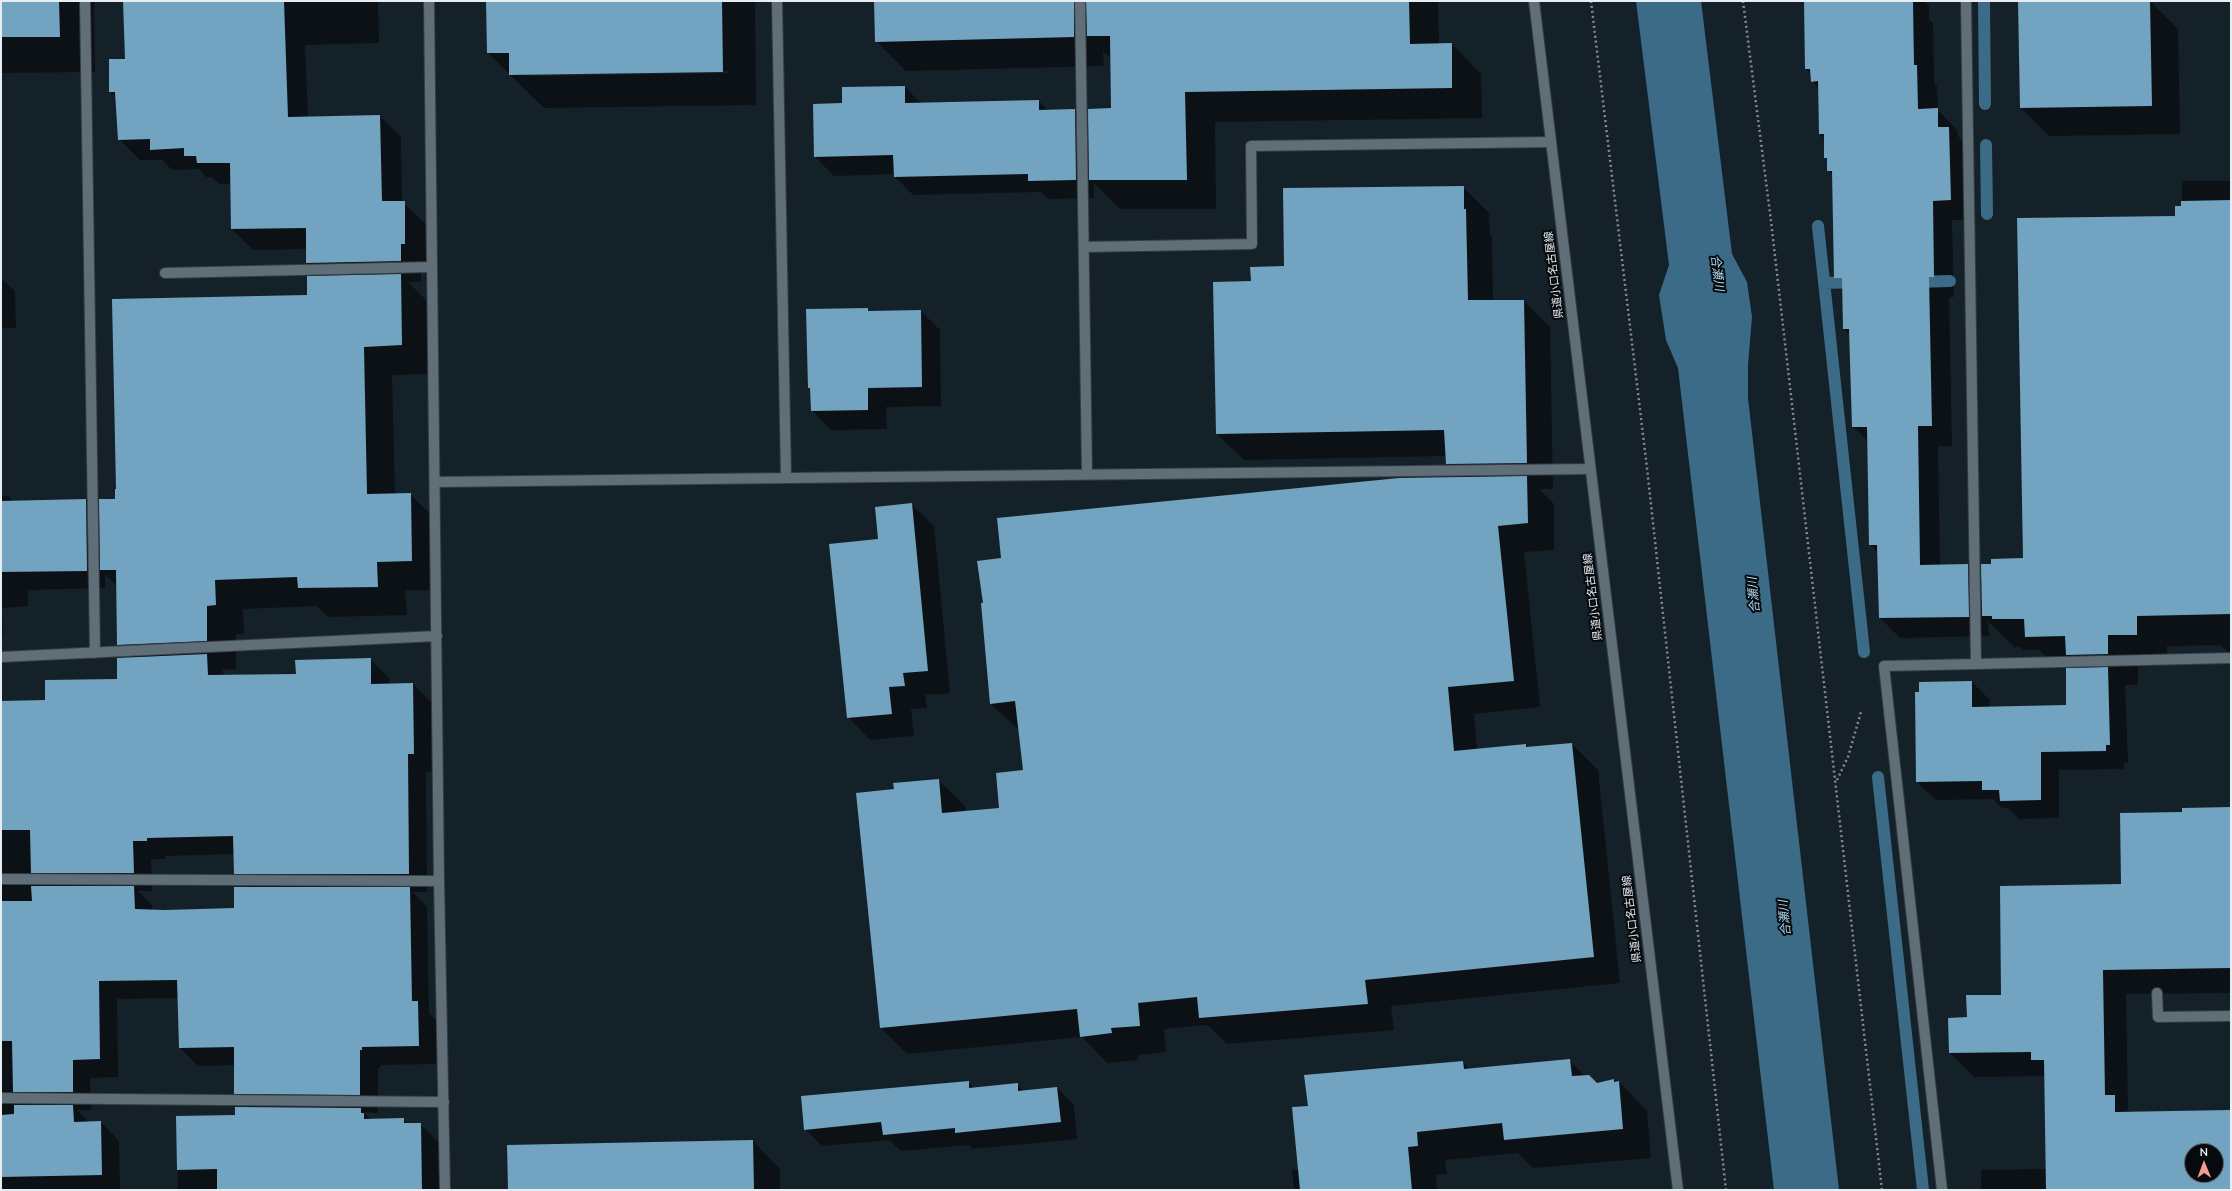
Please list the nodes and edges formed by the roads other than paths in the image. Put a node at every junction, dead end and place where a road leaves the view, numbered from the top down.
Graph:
1 (85, 1) edge
2 (429, 1) edge
3 (777, 1) edge
4 (1080, 1) edge
5 (1534, 1) edge
6 (1966, 1) edge
7 (1551, 142) junction
8 (1084, 247) junction
9 (432, 266) junction
10 (165, 272) dead end
11 (1589, 469) junction
12 (1087, 474) junction
13 (786, 477) junction
14 (435, 482) junction
15 (437, 636) junction
16 (95, 653) junction
17 (1, 657) edge
18 (2231, 658) edge
19 (1976, 664) junction
20 (1, 879) edge
21 (439, 881) junction
22 (2157, 993) dead end
23 (2231, 1016) edge
24 (1, 1098) edge
25 (444, 1102) junction
26 (444, 1190) edge
27 (1678, 1190) edge
28 (1942, 1190) edge

1 - 16 street
2 - 9 street
3 - 13 street
4 - 8 street
5 - 7 street, 県道小口名古屋線
6 - 19 street
7 - 8 street
7 - 11 street, 県道小口名古屋線
8 - 12 street
9 - 10 street
9 - 14 street
11 - 12 street
11 - 27 street, 県道小口名古屋線
12 - 13 street
13 - 14 street
14 - 15 street
15 - 16 street
15 - 21 street
16 - 17 street
18 - 19 street
19 - 28 street
20 - 21 street
21 - 25 street
22 - 23 street
24 - 25 street
25 - 26 street

